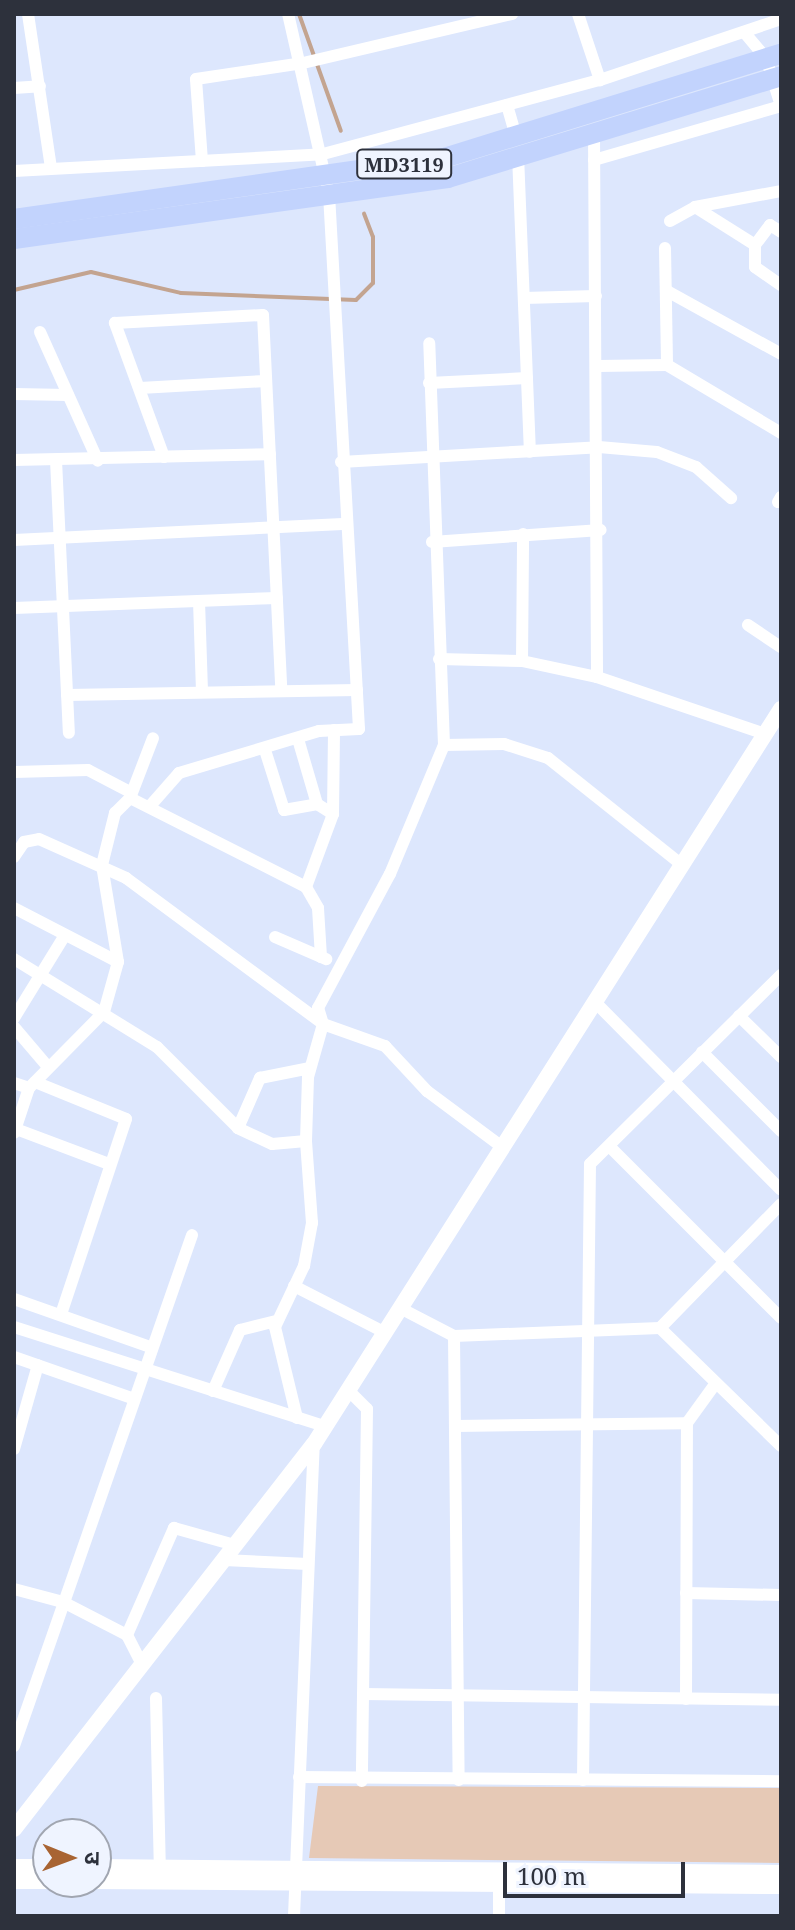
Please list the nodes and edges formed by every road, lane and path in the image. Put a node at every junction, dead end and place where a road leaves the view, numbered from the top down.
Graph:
1 (28, 14) edge
2 (288, 14) edge
3 (512, 14) edge
4 (578, 14) edge
5 (781, 19) edge
6 (744, 32) junction
7 (303, 63) junction
8 (775, 67) edge
9 (600, 80) junction
10 (40, 86) junction
11 (14, 88) edge
12 (507, 105) junction
13 (781, 106) edge
14 (594, 132) junction
15 (517, 145) junction
16 (594, 160) junction
17 (202, 161) junction
18 (51, 167) junction
19 (14, 171) edge
20 (326, 174) junction
21 (781, 191) edge
22 (695, 207) junction
23 (14, 219) edge
24 (670, 221) dead end
25 (781, 232) edge
26 (14, 239) edge
27 (755, 245) junction
28 (665, 248) dead end
29 (781, 285) edge
30 (667, 291) junction
31 (596, 296) junction
32 (524, 298) junction
33 (40, 332) dead end
34 (429, 343) dead end
35 (781, 354) edge
36 (667, 365) junction
37 (598, 366) junction
38 (527, 378) junction
39 (266, 381) junction
40 (429, 383) junction
41 (140, 388) junction
42 (14, 394) edge
43 (68, 395) junction
44 (781, 433) edge
45 (599, 447) junction
46 (530, 452) junction
47 (270, 454) junction
48 (164, 457) junction
49 (429, 459) junction
50 (14, 460) edge
51 (56, 460) junction
52 (98, 461) junction
53 (341, 462) junction
54 (731, 498) dead end
55 (343, 524) junction
56 (273, 526) junction
57 (601, 530) junction
58 (523, 534) junction
59 (14, 540) edge
60 (60, 540) junction
61 (432, 542) junction
62 (277, 598) junction
63 (199, 601) junction
64 (63, 606) junction
65 (14, 608) edge
66 (748, 625) dead end
67 (781, 647) edge
68 (439, 659) junction
69 (522, 661) junction
70 (597, 677) junction
71 (281, 689) junction
72 (357, 690) junction
73 (202, 691) junction
74 (67, 695) junction
75 (781, 709) edge
76 (334, 730) junction
77 (69, 733) dead end
78 (765, 734) junction
79 (153, 738) dead end
80 (298, 739) junction
81 (444, 745) junction
82 (265, 750) junction
83 (14, 772) edge
84 (130, 795) junction
85 (317, 804) junction
86 (150, 806) junction
87 (333, 814) junction
88 (14, 857) edge
89 (102, 865) junction
90 (682, 865) junction
91 (306, 887) junction
92 (14, 908) edge
93 (65, 935) junction
94 (275, 937) dead end
95 (321, 957) junction
96 (14, 959) edge
97 (118, 962) junction
98 (336, 963) junction
99 (781, 975) edge
100 (38, 981) junction
101 (595, 1002) junction
102 (104, 1012) junction
103 (739, 1016) junction
104 (14, 1018) edge
105 (323, 1024) junction
106 (14, 1027) edge
107 (702, 1052) junction
108 (781, 1057) edge
109 (48, 1067) junction
110 (310, 1068) junction
111 (673, 1081) junction
112 (14, 1083) edge
113 (32, 1085) junction
114 (238, 1128) junction
115 (15, 1131) edge
116 (781, 1131) edge
117 (306, 1141) junction
118 (502, 1147) junction
119 (610, 1147) junction
120 (109, 1164) junction
121 (781, 1190) edge
122 (781, 1204) edge
123 (192, 1235) dead end
124 (725, 1262) junction
125 (294, 1286) junction
126 (14, 1299) edge
127 (400, 1308) junction
128 (61, 1314) junction
129 (781, 1318) edge
130 (275, 1321) junction
131 (14, 1327) edge
132 (660, 1328) junction
133 (384, 1332) junction
134 (586, 1332) junction
135 (454, 1336) junction
136 (150, 1347) junction
137 (14, 1357) edge
138 (38, 1365) junction
139 (141, 1368) junction
140 (716, 1383) junction
141 (348, 1390) junction
142 (213, 1391) junction
143 (132, 1398) junction
144 (297, 1418) junction
145 (687, 1423) junction
146 (585, 1425) junction
147 (325, 1426) junction
148 (455, 1426) junction
149 (314, 1444) junction
150 (781, 1446) edge
151 (14, 1449) edge
152 (235, 1545) junction
153 (224, 1560) junction
154 (308, 1564) junction
155 (14, 1589) edge
156 (686, 1593) junction
157 (781, 1595) edge
158 (63, 1602) junction
159 (127, 1635) junction
160 (142, 1665) junction
161 (363, 1694) junction
162 (460, 1697) junction
163 (156, 1698) dead end
164 (584, 1698) junction
165 (686, 1699) junction
166 (781, 1700) edge
167 (20, 1711) edge
168 (14, 1746) edge
169 (299, 1777) junction
170 (459, 1780) junction
171 (583, 1780) junction
172 (362, 1781) junction
173 (781, 1781) edge
174 (22, 1808) edge
175 (14, 1829) edge
176 (112, 1867) edge
177 (160, 1868) junction
178 (781, 1873) edge
179 (295, 1876) junction
180 (112, 1881) edge
181 (499, 1884) junction
182 (781, 1886) edge
183 (294, 1916) edge
184 (499, 1916) edge

1 - 10 street
2 - 7 street
3 - 7 street
4 - 9 street
5 - 6 street
6 - 8 street
6 - 9 street
7 - 17 street
7 - 20 street
8 - 13 street
8 - 14 main road, MD3119
8 - 15 main road, MD3119
9 - 12 street
10 - 11 street
10 - 18 street
12 - 15 street
12 - 20 street
13 - 16 street
14 - 15 main road, MD3119
14 - 16 street
15 - 20 main road, MD3119
15 - 32 street
16 - 31 street
17 - 18 street
17 - 20 street
18 - 19 street
20 - 23 main road, MD3119
20 - 26 main road, MD3119
20 - 53 street
21 - 22 street
22 - 24 street
22 - 27 street
25 - 27 street
27 - 29 street
28 - 30 street
30 - 35 street
30 - 36 street
31 - 32 street
31 - 37 street
32 - 38 street
33 - 43 street
34 - 40 street
36 - 37 street
36 - 44 street
37 - 45 street
38 - 40 street
38 - 46 street
39 - 41 street
39 - 41 street
39 - 47 street
40 - 49 street
41 - 48 street
42 - 43 street
43 - 52 street
45 - 46 street
45 - 54 street
45 - 57 street
46 - 49 street
47 - 48 street
47 - 56 street
48 - 52 street
49 - 53 street
49 - 61 street
50 - 51 street
51 - 52 street
51 - 60 street
53 - 55 street
55 - 56 street
55 - 72 street
56 - 60 street
56 - 62 street
57 - 58 street
57 - 70 street
58 - 61 street
58 - 69 street
59 - 60 street
60 - 64 street
61 - 68 street
62 - 63 street
62 - 71 street
63 - 64 street
63 - 73 street
64 - 65 street
64 - 74 street
66 - 67 street
68 - 69 street
68 - 81 street
69 - 70 street
70 - 78 street
71 - 72 street
71 - 73 street
72 - 76 street
73 - 74 street
74 - 77 street
75 - 78 street
76 - 80 street
76 - 87 street
78 - 90 street
79 - 84 street
80 - 82 street
80 - 85 street
81 - 90 street
81 - 98 street
82 - 85 street
82 - 86 street
83 - 84 street
84 - 86 street
84 - 89 street
85 - 87 street
86 - 91 street
87 - 91 street
88 - 89 street
89 - 97 street
89 - 105 street
90 - 101 street
91 - 95 street
92 - 93 street
93 - 97 street
93 - 100 street
94 - 95 street
95 - 98 street
96 - 100 street
97 - 102 street
98 - 105 street
99 - 103 street
100 - 102 street
100 - 104 street
101 - 111 street
101 - 118 street
102 - 109 street
102 - 114 street
103 - 107 street
103 - 108 street
105 - 110 street
105 - 118 street
106 - 109 street
107 - 111 street
107 - 116 street
109 - 113 street
110 - 114 street
110 - 117 street
111 - 119 street
111 - 121 street
112 - 113 street
113 - 115 street
113 - 120 street
114 - 117 street
115 - 120 street
117 - 125 street
118 - 127 street
119 - 124 street
119 - 134 street
120 - 128 street
122 - 124 street
123 - 136 street
124 - 129 street
124 - 132 street
125 - 130 street
125 - 133 street
126 - 128 street
127 - 133 street
127 - 135 street
128 - 136 street
130 - 142 street
130 - 144 street
131 - 139 street
132 - 134 street
132 - 140 street
133 - 141 street
134 - 135 street
134 - 146 street
135 - 148 street
136 - 139 street
137 - 138 street
138 - 143 street
138 - 151 street
139 - 142 street
139 - 143 street
140 - 145 street
140 - 150 street
141 - 147 street
141 - 161 street
142 - 144 street
143 - 158 street
144 - 147 street
145 - 146 street
145 - 156 street
146 - 148 street
146 - 164 street
147 - 149 street
148 - 162 street
149 - 152 street
149 - 154 street
152 - 153 street
152 - 159 street
153 - 154 street
153 - 160 street
154 - 169 street
155 - 158 street
156 - 157 street
156 - 165 street
158 - 159 street
158 - 167 street
159 - 160 street
160 - 174 street
161 - 162 street
161 - 172 street
162 - 164 street
162 - 170 street
163 - 177 street
164 - 165 street
164 - 171 street
165 - 166 street
167 - 168 street
169 - 172 street
169 - 179 street
170 - 171 street
170 - 172 street
171 - 173 street
174 - 175 street
176 - 177 street
177 - 179 street
178 - 179 street
179 - 180 street
179 - 181 street
179 - 183 street
181 - 182 street
181 - 184 street

